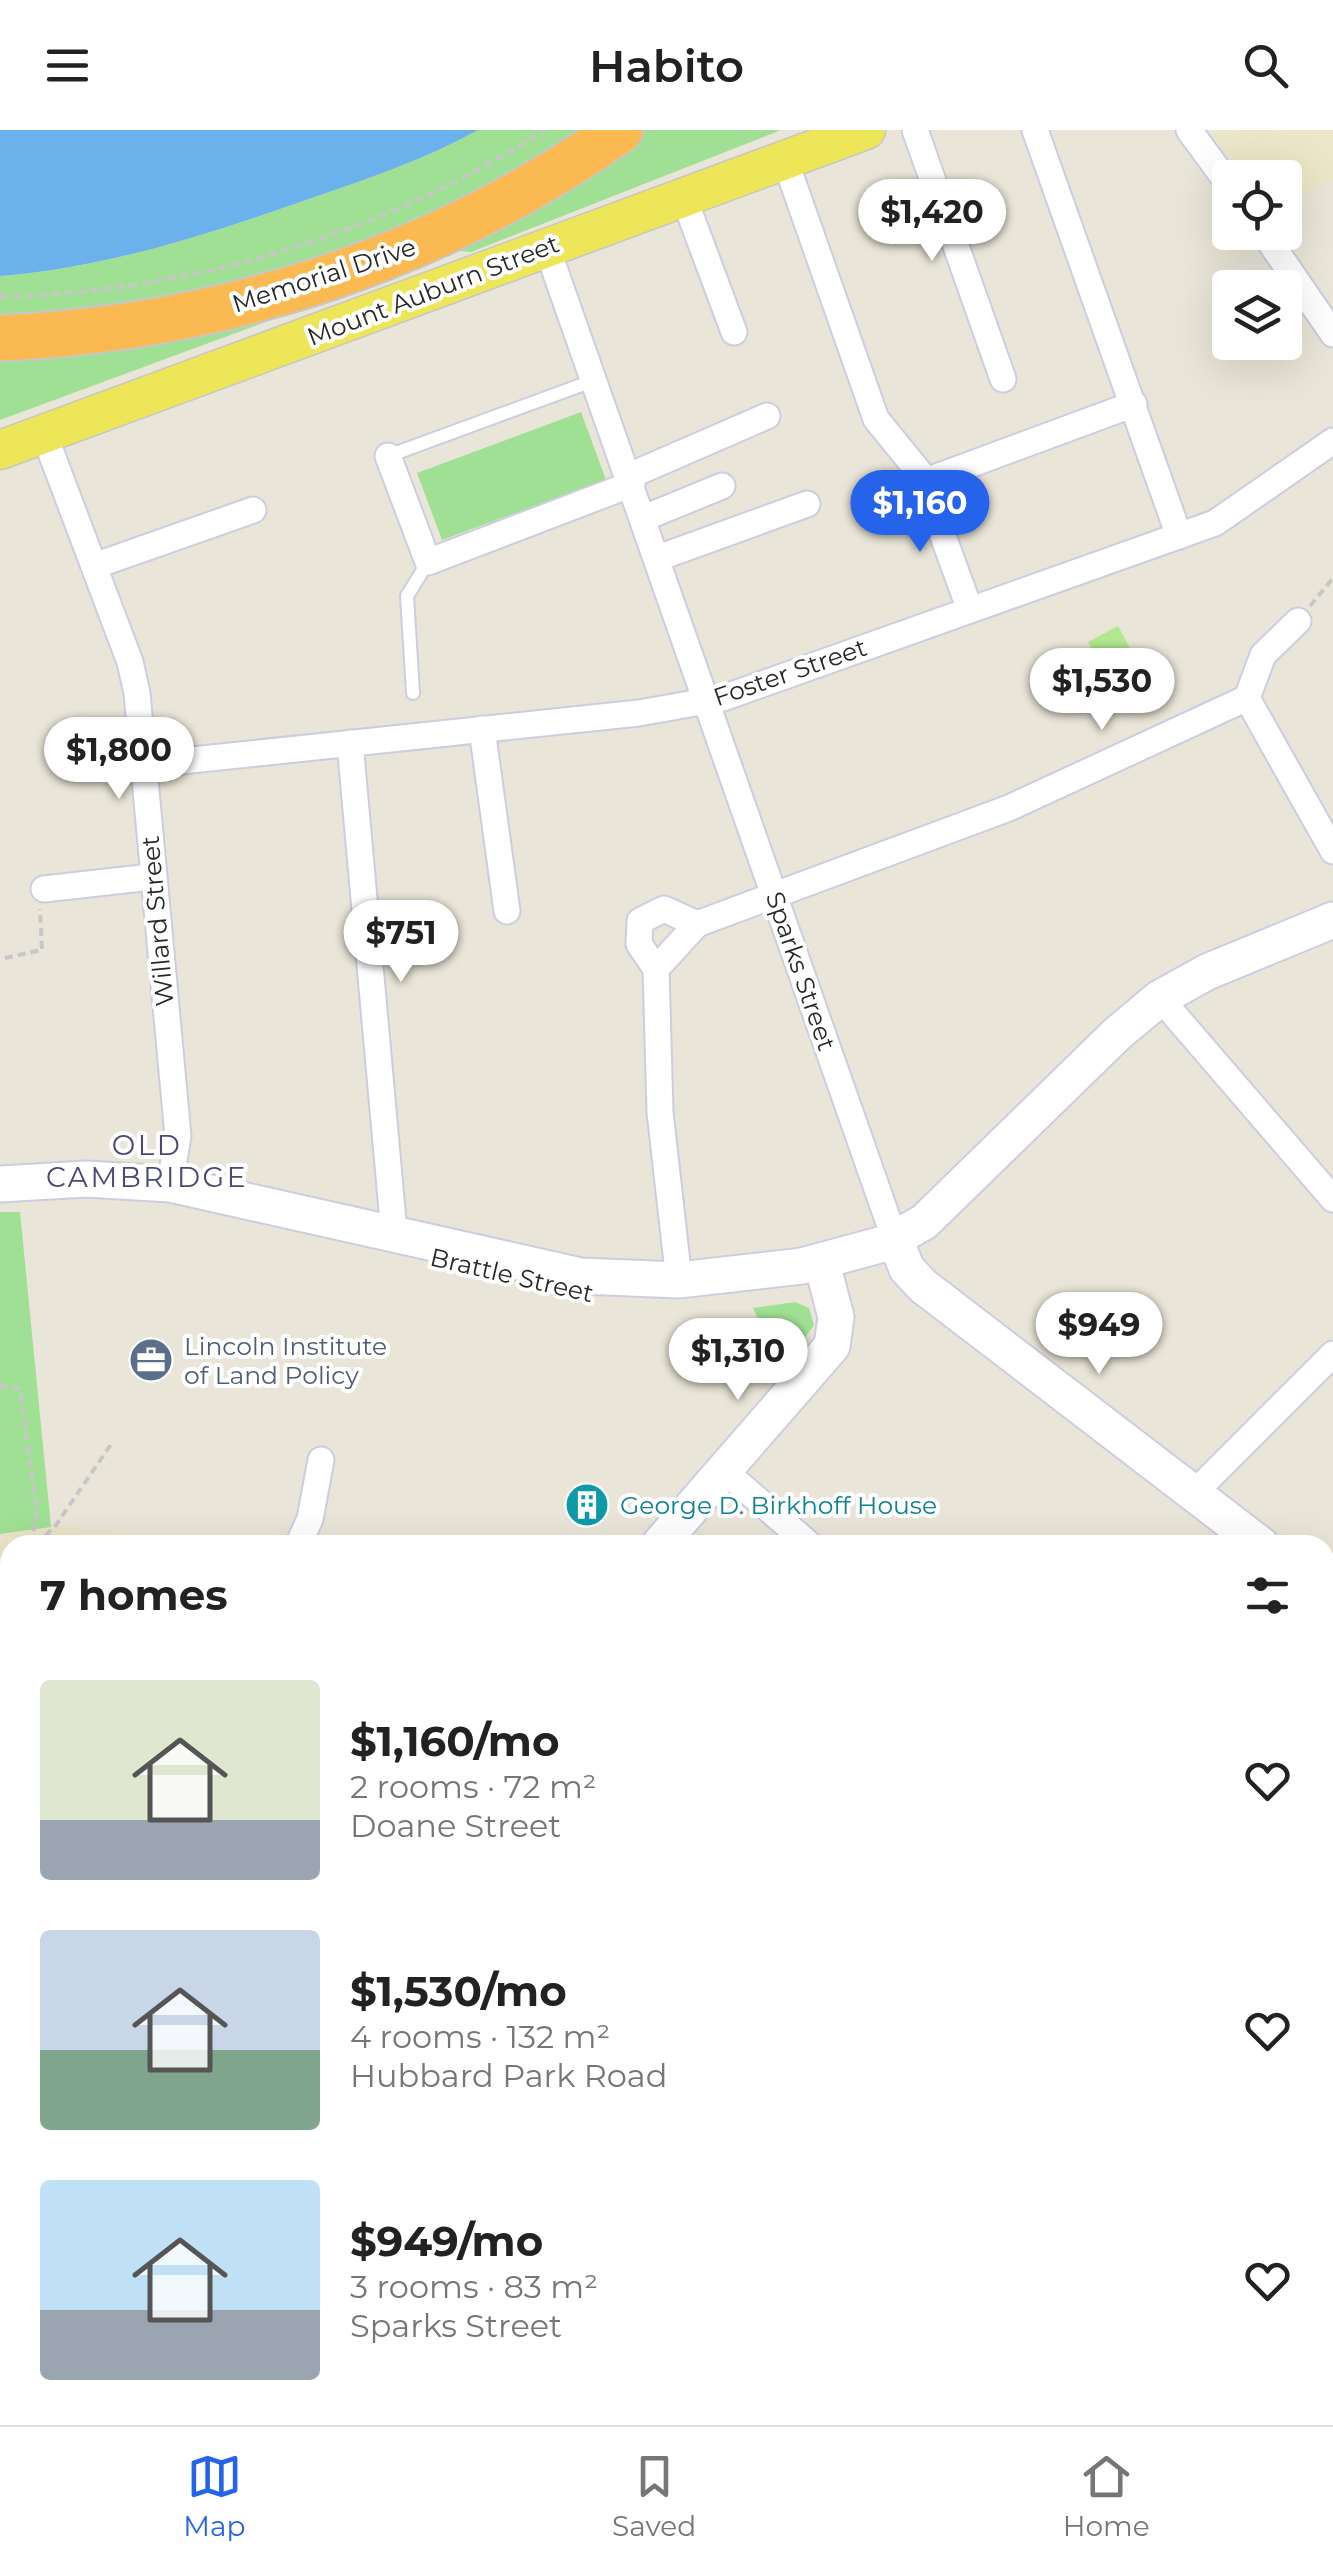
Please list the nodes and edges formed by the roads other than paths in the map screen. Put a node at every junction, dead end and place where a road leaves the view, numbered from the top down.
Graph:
1 (620, 130) edge
2 (866, 130) edge
3 (915, 130) edge
4 (1035, 130) edge
5 (1189, 130) edge
6 (784, 160) junction
7 (1212, 161) edge
8 (684, 198) junction
9 (547, 248) junction
10 (1275, 250) edge
11 (734, 332) dead end
12 (1333, 334) edge
13 (0, 338) edge
14 (595, 380) junction
15 (1003, 380) dead end
16 (1134, 404) junction
17 (767, 416) dead end
18 (44, 434) junction
19 (1333, 441) edge
20 (0, 450) edge
21 (388, 456) joint
22 (630, 480) junction
23 (922, 482) junction
24 (722, 486) dead end
25 (807, 504) dead end
26 (253, 510) dead end
27 (644, 518) junction
28 (1179, 536) junction
29 (658, 558) junction
30 (428, 562) junction
31 (94, 566) junction
32 (970, 610) junction
33 (1298, 621) road end
34 (413, 693) dead end
35 (1247, 698) junction
36 (706, 702) junction
37 (482, 729) junction
38 (350, 743) junction
39 (144, 765) junction
40 (1333, 851) edge
41 (151, 877) junction
42 (44, 888) road end
43 (774, 894) junction
44 (507, 910) dead end
45 (1333, 920) edge
46 (697, 924) junction
47 (656, 969) junction
48 (1160, 998) junction
49 (0, 1184) edge
50 (170, 1184) junction
51 (1333, 1199) edge
52 (394, 1232) junction
53 (894, 1240) junction
54 (822, 1263) junction
55 (679, 1280) junction
56 (1333, 1354) edge
57 (321, 1460) dead end
58 (722, 1470) junction
59 (1196, 1491) junction
60 (303, 1535) edge
61 (667, 1535) edge
62 (798, 1535) edge
63 (1249, 1535) edge

1 - 13 highway, Memorial Drive
2 - 6 main road, Mount Auburn Street
3 - 15 street
4 - 16 street
5 - 7 street
6 - 8 main road, Mount Auburn Street
6 - 23 street
8 - 9 main road, Mount Auburn Street
8 - 11 street
9 - 14 street, Sparks Street
9 - 18 main road, Mount Auburn Street
10 - 12 street
14 - 21 lane
14 - 22 street, Sparks Street
16 - 23 street
16 - 28 street
17 - 22 street
18 - 20 main road, Mount Auburn Street
18 - 31 street, Willard Street
19 - 28 street, Foster Street
21 - 30 street
22 - 27 street, Sparks Street
22 - 30 street
23 - 32 street
24 - 27 street
25 - 29 street
26 - 31 street
27 - 29 street, Sparks Street
28 - 32 street, Foster Street
29 - 36 street, Sparks Street
30 - 34 lane
31 - 39 street, Willard Street
32 - 36 street, Foster Street
33 - 35 street
35 - 40 street
35 - 43 street
36 - 37 street, Foster Street
36 - 43 street, Sparks Street
37 - 38 street, Foster Street
37 - 44 street
38 - 39 street, Foster Street
38 - 52 street
39 - 41 street, Willard Street
41 - 42 street
41 - 50 street, Willard Street
43 - 46 street
43 - 53 street, Sparks Street
45 - 48 main road, Brattle Street
46 - 47 street
46 - 47 street
47 - 55 street
48 - 51 street
48 - 53 main road, Brattle Street
49 - 50 main road, Brattle Street
50 - 52 main road, Brattle Street
52 - 55 main road, Brattle Street
53 - 54 main road, Brattle Street
53 - 59 main road, Sparks Street
54 - 55 main road, Brattle Street
54 - 58 main road
56 - 59 street
57 - 60 street
58 - 61 main road
58 - 62 street
59 - 63 main road, Sparks Street

